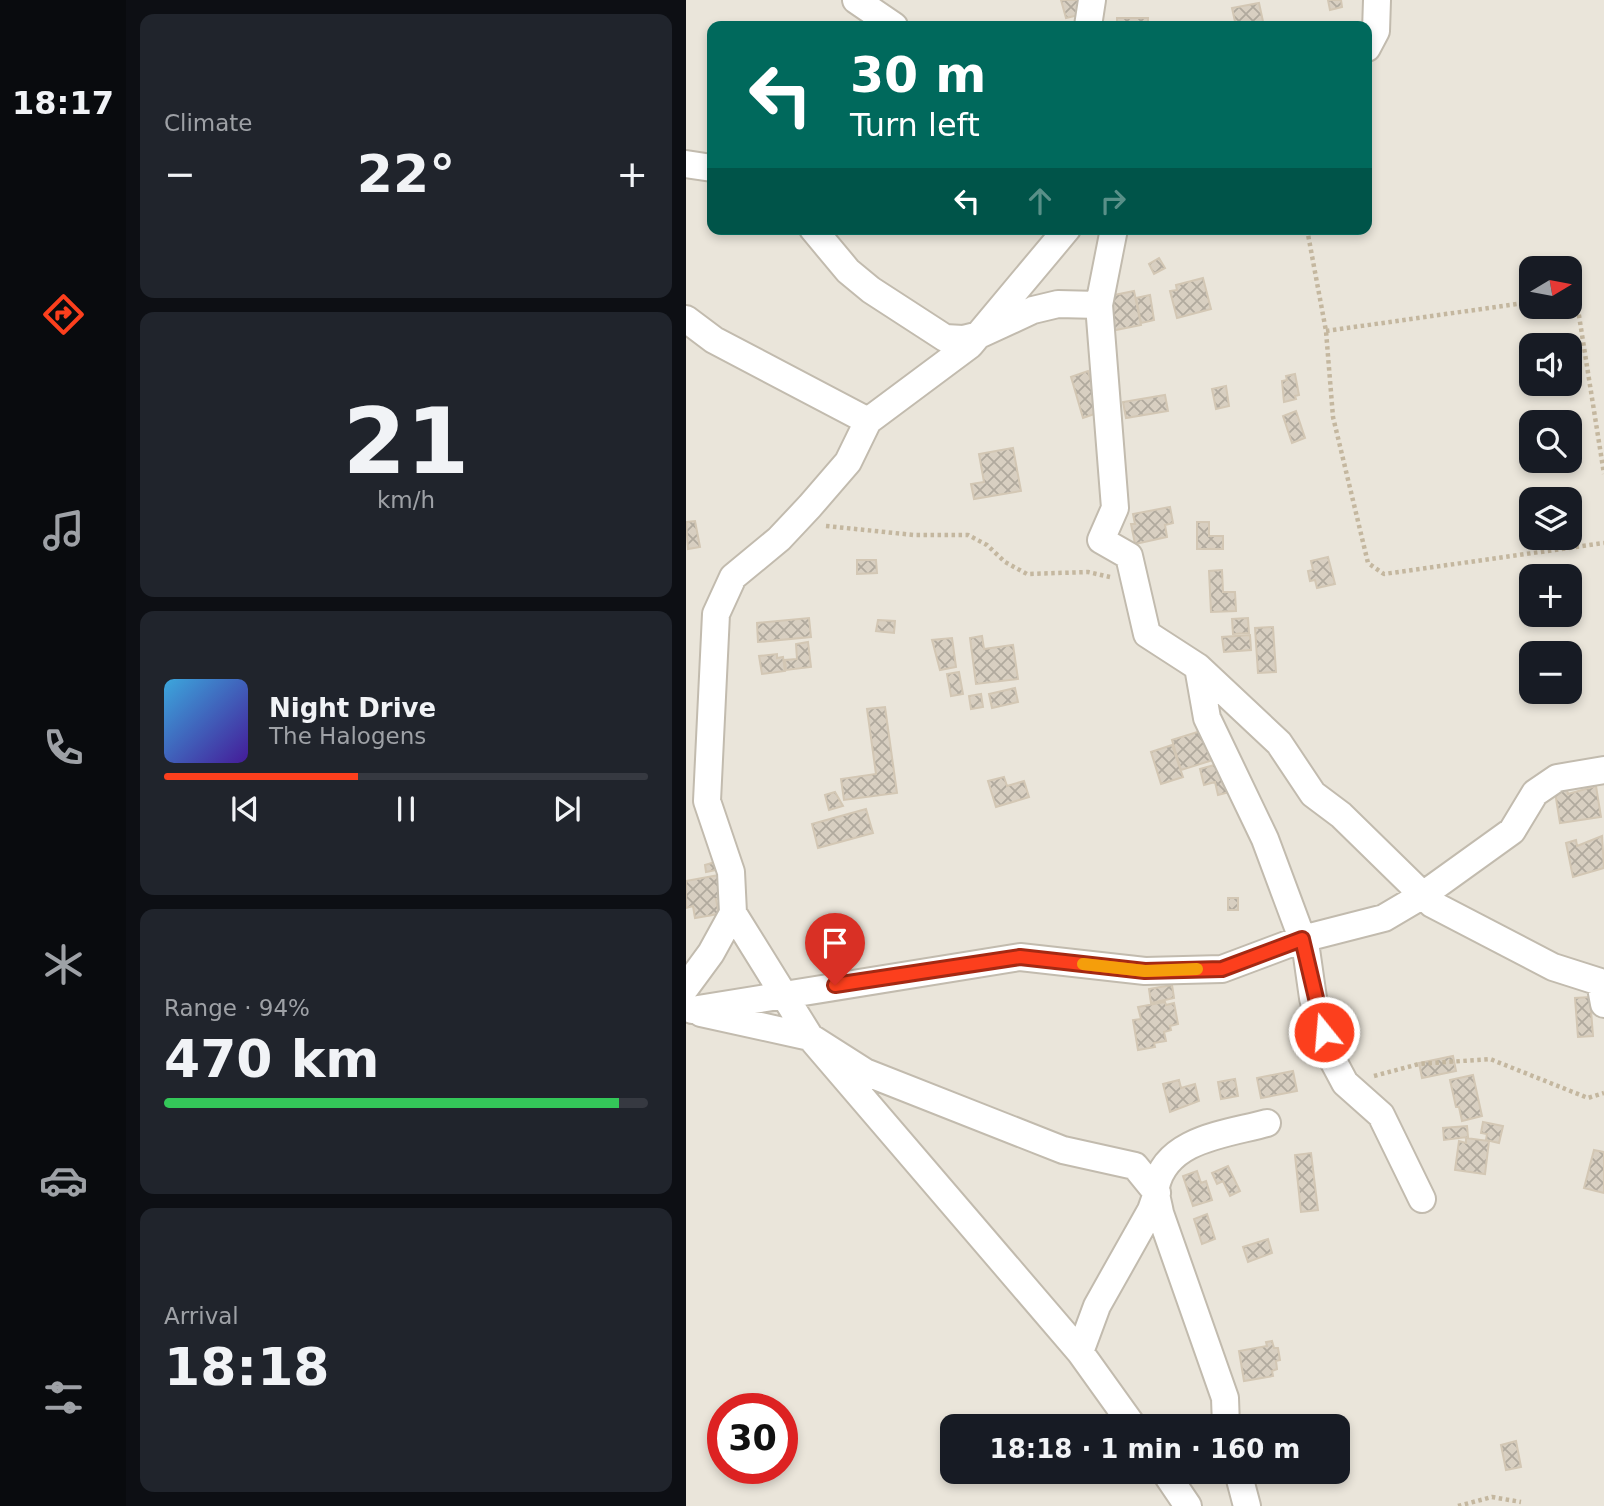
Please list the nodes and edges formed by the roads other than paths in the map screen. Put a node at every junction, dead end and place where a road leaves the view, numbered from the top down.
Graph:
1 (856, 0) edge
2 (1092, 0) edge
3 (1375, 1) edge
4 (887, 21) edge
5 (1088, 21) edge
6 (1372, 39) edge
7 (686, 164) edge
8 (707, 167) edge
9 (818, 235) edge
10 (1062, 235) edge
11 (1113, 235) edge
12 (1099, 305) junction
13 (686, 319) edge
14 (979, 335) junction
15 (868, 421) junction
16 (1198, 667) junction
17 (1604, 771) edge
18 (1423, 895) junction
19 (733, 914) junction
20 (1302, 939) junction
21 (782, 993) junction
22 (688, 1003) edge
23 (1604, 1004) edge
24 (810, 1037) junction
25 (1267, 1123) dead end
26 (1157, 1193) junction
27 (1422, 1199) dead end
28 (1080, 1352) junction
29 (1124, 1414) edge
30 (1226, 1414) edge
31 (1173, 1484) edge
32 (1241, 1484) edge
33 (1188, 1506) edge
34 (1247, 1506) edge

1 - 4 street
2 - 5 street
3 - 6 street
7 - 8 street
9 - 14 street
10 - 14 street
11 - 12 street
12 - 14 street
12 - 16 street
13 - 15 street
14 - 15 street
15 - 19 street
16 - 18 street
16 - 20 street
17 - 18 street
18 - 20 street
18 - 23 street
19 - 21 street
19 - 22 street
20 - 21 street
20 - 27 street
21 - 22 street
21 - 24 street
22 - 24 street
24 - 26 street
24 - 28 street
25 - 26 street
26 - 28 street
26 - 30 street
28 - 29 street
31 - 33 street
32 - 34 street

